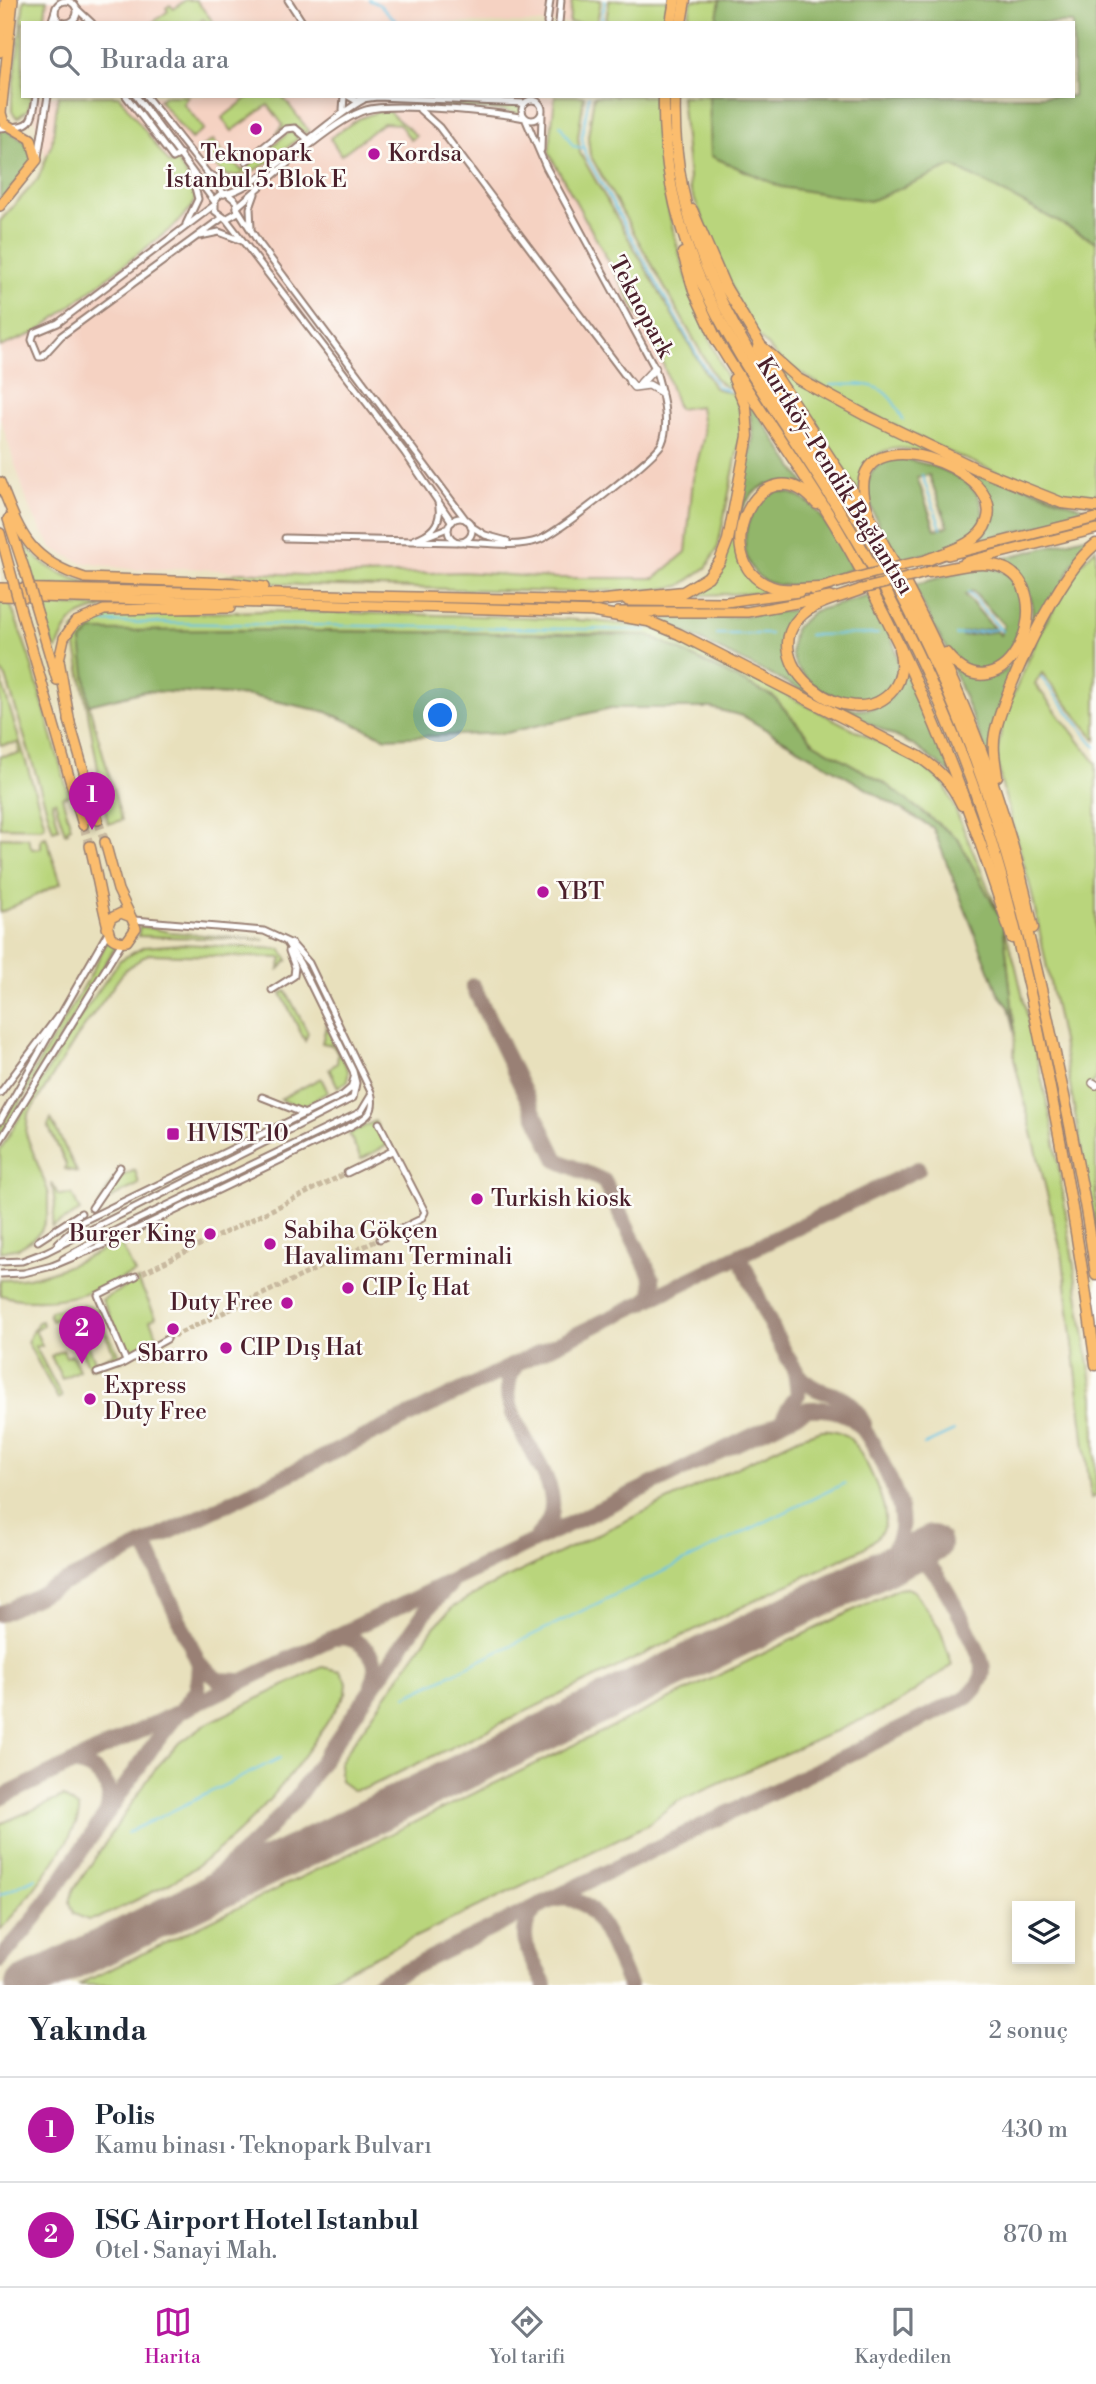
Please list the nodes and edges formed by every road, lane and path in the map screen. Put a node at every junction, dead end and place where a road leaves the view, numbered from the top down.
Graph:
1 (6, 0) edge
2 (13, 0) edge
3 (56, 0) edge
4 (290, 0) edge
5 (551, 0) edge
6 (561, 0) edge
7 (675, 0) edge
8 (685, 0) edge
9 (75, 4) edge
10 (56, 9) junction
11 (52, 21) edge
12 (64, 21) edge
13 (70, 21) edge
14 (90, 21) edge
15 (304, 21) edge
16 (547, 21) edge
17 (559, 21) edge
18 (671, 21) edge
19 (681, 21) edge
20 (0, 52) edge
21 (36, 98) edge
22 (48, 98) edge
23 (128, 98) edge
24 (138, 98) edge
25 (148, 98) edge
26 (345, 98) edge
27 (352, 98) edge
28 (373, 98) edge
29 (394, 98) edge
30 (497, 98) edge
31 (545, 98) edge
32 (664, 98) edge
33 (675, 98) edge
34 (527, 100) edge
35 (360, 101) junction
36 (477, 103) junction
37 (420, 109) junction
38 (364, 110) junction
39 (444, 111) junction
40 (543, 112) junction
41 (341, 113) junction
42 (526, 118) junction
43 (439, 127) junction
44 (0, 128) edge
45 (16, 129) junction
46 (308, 139) junction
47 (313, 145) junction
48 (541, 153) junction
49 (181, 154) junction
50 (37, 160) junction
51 (246, 161) dead end
52 (198, 164) junction
53 (189, 165) junction
54 (251, 180) junction
55 (258, 189) junction
56 (684, 190) junction
57 (226, 194) junction
58 (213, 204) junction
59 (0, 206) edge
60 (238, 207) junction
61 (224, 219) junction
62 (680, 221) junction
63 (245, 222) junction
64 (234, 229) junction
65 (181, 230) junction
66 (251, 232) junction
67 (193, 238) junction
68 (243, 242) junction
69 (724, 285) junction
70 (716, 339) junction
71 (655, 368) junction
72 (630, 382) junction
73 (661, 392) junction
74 (0, 482) edge
75 (0, 487) edge
76 (436, 494) junction
77 (1096, 507) edge
78 (1096, 518) edge
79 (468, 523) junction
80 (834, 523) junction
81 (450, 525) junction
82 (1096, 529) edge
83 (877, 531) junction
84 (0, 533) edge
85 (285, 538) dead end
86 (409, 540) junction
87 (460, 542) junction
88 (524, 543) junction
89 (1096, 544) edge
90 (0, 547) edge
91 (927, 561) junction
92 (10, 570) junction
93 (929, 572) junction
94 (0, 588) edge
95 (819, 588) junction
96 (862, 589) junction
97 (301, 593) junction
98 (0, 596) edge
99 (307, 605) junction
100 (595, 607) junction
101 (894, 632) junction
102 (934, 639) junction
103 (69, 723) junction
104 (1002, 804) junction
105 (98, 820) tunnel mouth
106 (83, 825) tunnel mouth
107 (978, 837) junction
108 (105, 842) tunnel mouth
109 (90, 846) tunnel mouth
110 (132, 918) junction
111 (108, 930) junction
112 (269, 932) junction
113 (122, 942) junction
114 (1037, 967) junction
115 (272, 990) dead end
116 (72, 996) junction
117 (1034, 1011) junction
118 (354, 1075) junction
119 (371, 1092) junction
120 (0, 1093) edge
121 (262, 1097) dead end
122 (305, 1114) junction
123 (344, 1120) junction
124 (0, 1121) edge
125 (379, 1123) dead end
126 (343, 1130) junction
127 (0, 1141) edge
128 (392, 1151) junction
129 (120, 1167) dead end
130 (347, 1172) tunnel mouth
131 (92, 1208) dead end
132 (80, 1213) dead end
133 (380, 1238) tunnel mouth
134 (38, 1241) dead end
135 (56, 1247) junction
136 (0, 1262) edge
137 (52, 1266) junction
138 (0, 1274) edge
139 (1096, 1275) edge
140 (136, 1276) tunnel mouth
141 (167, 1339) tunnel mouth
142 (126, 1361) junction
143 (1096, 1365) edge
144 (97, 1373) dead end

1 - 20 highway
2 - 45 highway
3 - 10 street
4 - 15 street
5 - 16 street
6 - 17 street
7 - 18 highway
8 - 19 highway
9 - 10 street
9 - 13 street
9 - 14 street
10 - 11 street
10 - 12 street
21 - 45 street
22 - 50 street
23 - 49 street
24 - 49 street
25 - 52 street
26 - 41 street
27 - 35 street
28 - 35 street
29 - 36 street
30 - 36 street
31 - 40 street, Teknopark
32 - 62 highway, Kurtköy-Pendik Bağlantısı
33 - 56 highway, Kurtköy-Pendik Bağlantısı
34 - 36 street
34 - 40 street
34 - 42 street, Teknopark
35 - 38 street
35 - 41 street
37 - 38 street
37 - 39 street
37 - 43 street
38 - 47 street
39 - 42 street
39 - 43 street
40 - 42 street
40 - 48 street, Teknopark
41 - 46 street
42 - 48 street, Teknopark
43 - 72 street
44 - 45 street
45 - 50 highway
46 - 47 street
46 - 51 street
46 - 54 street
47 - 55 street
48 - 71 street, Teknopark
49 - 53 street
50 - 59 highway
52 - 54 street
52 - 57 street
53 - 58 street
53 - 65 street
54 - 57 street
55 - 60 street
55 - 66 street
56 - 69 highway
56 - 114 highway, Kurtköy-Pendik Bağlantısı
57 - 58 street
57 - 60 street
58 - 61 street
58 - 65 street
60 - 61 street
60 - 63 street
61 - 64 street
61 - 67 street
62 - 70 highway
62 - 117 highway, Kurtköy-Pendik Bağlantısı
63 - 64 street
63 - 66 street
64 - 68 street
65 - 67 street
66 - 79 street
67 - 68 street
68 - 76 street
69 - 77 highway
69 - 83 highway
70 - 80 highway
70 - 100 highway
71 - 72 street
71 - 73 street, Teknopark
72 - 73 street
73 - 88 street, Teknopark
74 - 97 highway
75 - 103 highway, bridge
76 - 81 street
76 - 86 street
78 - 91 highway
79 - 81 street
79 - 87 street
79 - 88 street
80 - 95 highway
80 - 101 highway
81 - 86 street, Teknopark
81 - 87 street
82 - 93 highway
83 - 91 highway
83 - 102 highway
84 - 92 highway
85 - 86 street, Teknopark
86 - 87 street, Teknopark
87 - 88 street, Teknopark
89 - 104 highway
90 - 92 highway
91 - 95 highway, bridge
92 - 106 highway, bridge
93 - 96 highway, bridge
93 - 102 highway
94 - 97 highway
95 - 100 highway
96 - 100 highway
96 - 101 highway
97 - 100 highway
98 - 99 highway
99 - 100 highway
99 - 103 highway
100 - 107 highway
101 - 107 highway
102 - 104 highway
103 - 105 highway
104 - 114 highway
107 - 117 highway
108 - 110 highway
109 - 111 highway
110 - 111 highway
110 - 112 street
110 - 113 highway
111 - 113 highway
111 - 116 street
112 - 115 street
112 - 118 street
112 - 119 street
113 - 127 street
114 - 139 highway, Kurtköy-Pendik Bağlantısı
116 - 120 street
116 - 124 street
117 - 143 highway, Kurtköy-Pendik Bağlantısı
118 - 122 street
118 - 135 street
119 - 123 street
119 - 126 street
121 - 122 street
122 - 135 street
123 - 126 street
123 - 137 street
125 - 128 street
126 - 137 street
128 - 130 street
128 - 133 street
129 - 131 street
132 - 134 street
135 - 136 street
137 - 138 street, bridge
140 - 142 street
141 - 142 street
142 - 144 street

